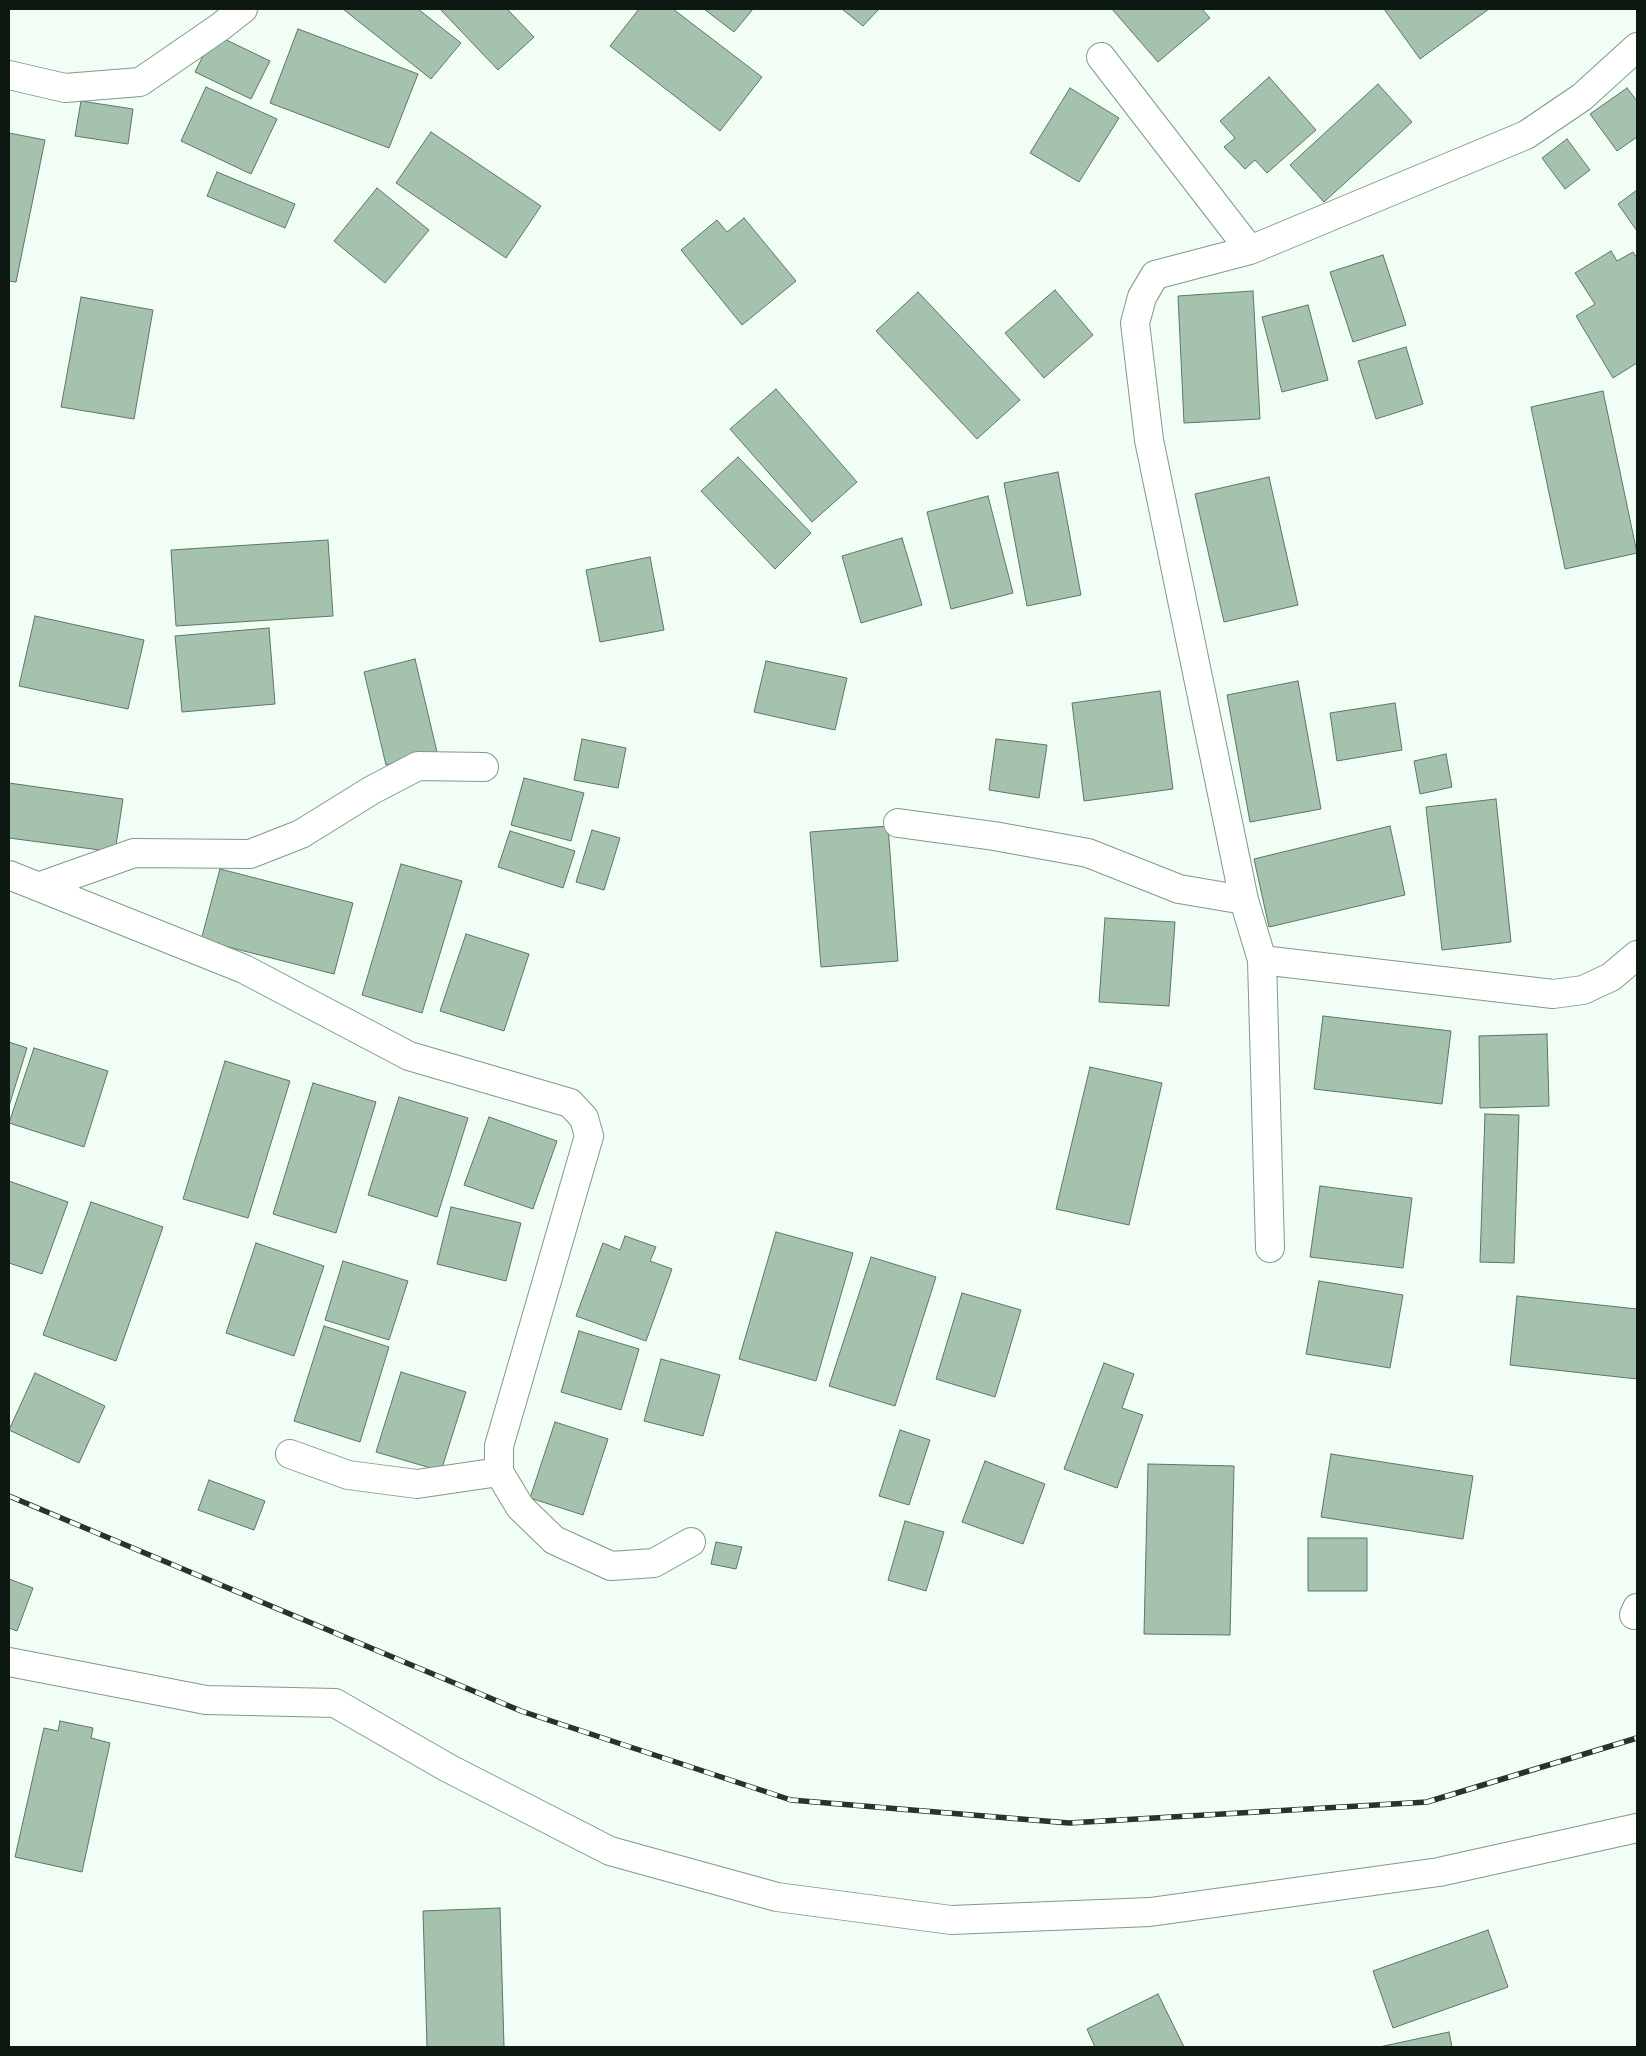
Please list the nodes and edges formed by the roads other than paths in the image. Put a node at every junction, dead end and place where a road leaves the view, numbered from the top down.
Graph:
1 (243, 9) edge
2 (1637, 47) edge
3 (1101, 57) dead end
4 (9, 75) edge
5 (1250, 250) junction
6 (484, 767) dead end
7 (898, 823) dead end
8 (9, 875) edge
9 (41, 886) junction
10 (1244, 900) junction
11 (1637, 955) edge
12 (1262, 960) junction
13 (1270, 1248) dead end
14 (290, 1454) dead end
15 (499, 1472) junction
16 (691, 1542) dead end
17 (9, 1662) edge
18 (1637, 1828) edge

1 - 4 street
2 - 5 street
3 - 5 street
5 - 10 street
6 - 9 street
7 - 10 street
8 - 9 street
9 - 15 street
10 - 12 street
11 - 12 street
12 - 13 street
14 - 15 street
15 - 16 street
17 - 18 street

